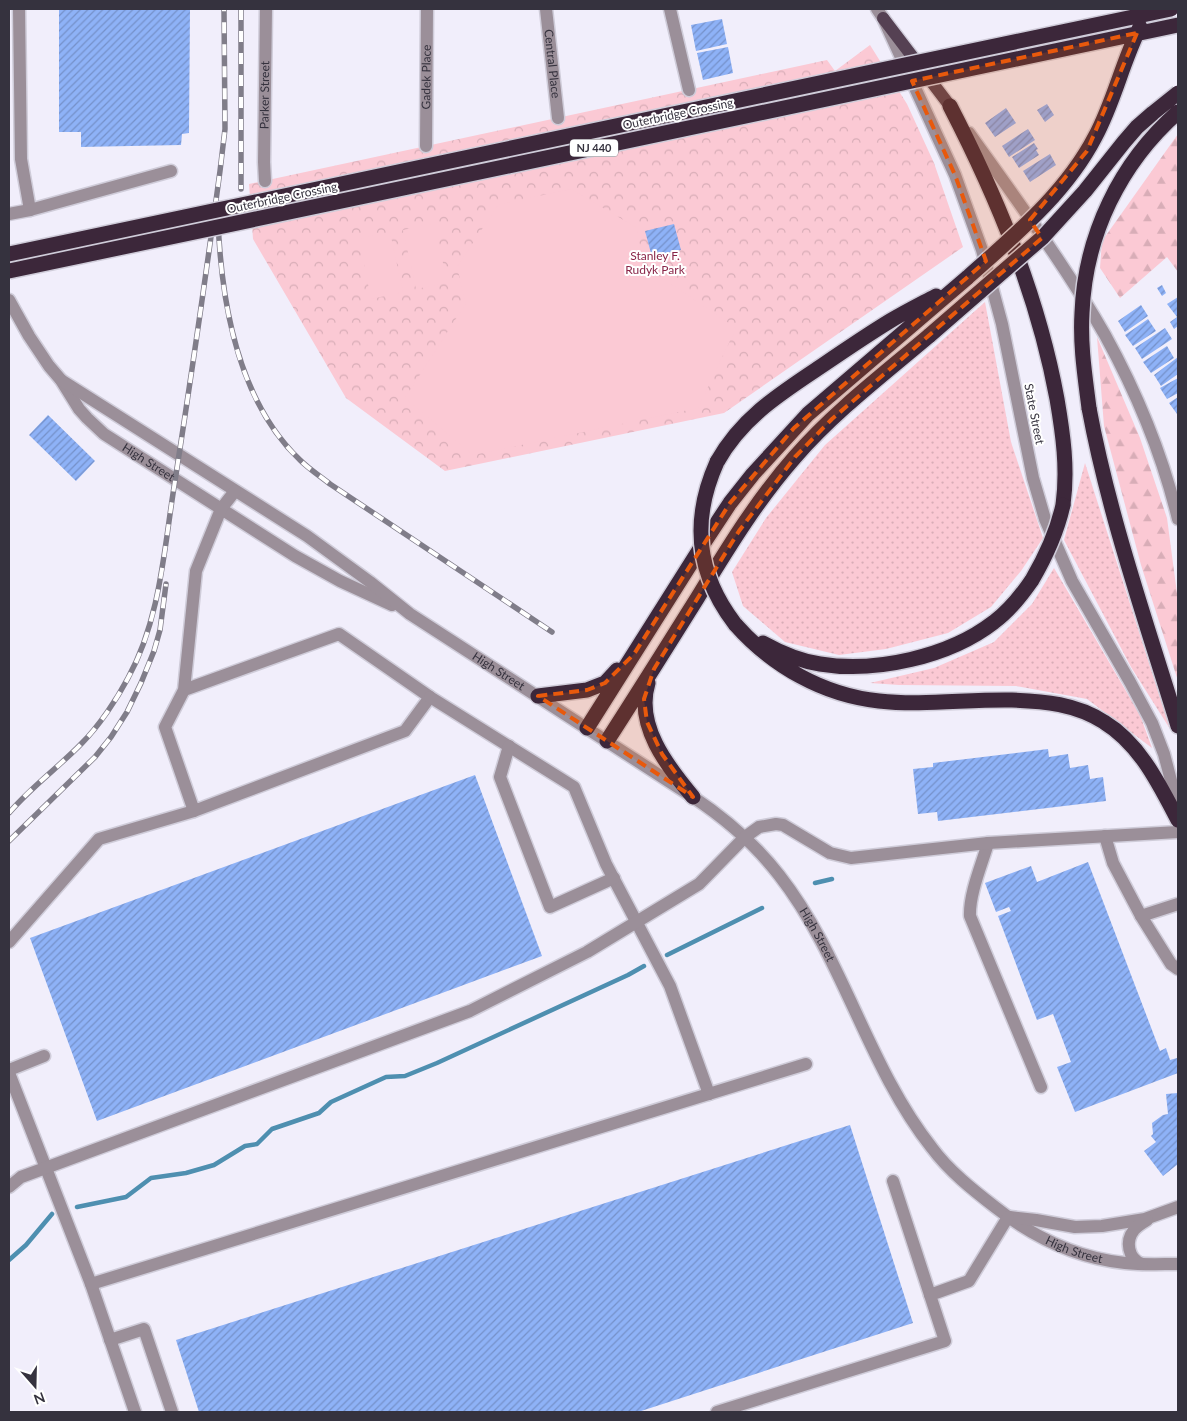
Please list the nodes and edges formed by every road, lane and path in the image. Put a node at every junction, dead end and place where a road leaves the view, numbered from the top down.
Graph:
1 (18, 9) edge
2 (266, 9) edge
3 (427, 9) edge
4 (546, 9) edge
5 (670, 9) edge
6 (1151, 9) edge
7 (1171, 9) edge
8 (880, 13) edge
9 (1178, 25) edge
10 (14, 60) edge
11 (689, 90) dead end
12 (1178, 93) edge
13 (950, 106) junction
14 (1178, 112) edge
15 (558, 118) dead end
16 (426, 146) dead end
17 (171, 171) dead end
18 (265, 181) dead end
19 (30, 210) junction
20 (9, 214) edge
21 (9, 254) edge
22 (9, 270) edge
23 (9, 300) edge
24 (913, 316) junction
25 (61, 380) junction
26 (235, 490) junction
27 (221, 509) junction
28 (1178, 519) edge
29 (410, 614) junction
30 (735, 624) junction
31 (634, 654) junction
32 (654, 669) junction
33 (184, 690) junction
34 (538, 696) junction
35 (430, 697) junction
36 (1178, 726) edge
37 (587, 728) junction
38 (607, 741) junction
39 (509, 746) junction
40 (693, 797) junction
41 (1178, 807) edge
42 (194, 811) junction
43 (1178, 820) edge
44 (1178, 832) edge
45 (1105, 836) junction
46 (746, 837) junction
47 (988, 843) junction
48 (614, 878) junction
49 (1178, 904) edge
50 (1141, 916) junction
51 (637, 922) junction
52 (9, 942) edge
53 (1178, 969) edge
54 (44, 1056) dead end
55 (806, 1064) dead end
56 (9, 1071) edge
57 (1041, 1087) dead end
58 (709, 1094) junction
59 (46, 1168) junction
60 (893, 1181) dead end
61 (9, 1187) edge
62 (1178, 1207) edge
63 (1156, 1216) junction
64 (1008, 1217) junction
65 (1139, 1264) junction
66 (1178, 1264) edge
67 (1178, 1271) edge
68 (91, 1284) junction
69 (930, 1295) junction
70 (110, 1340) junction
71 (135, 1412) edge
72 (172, 1412) edge
73 (718, 1412) edge

1 - 10 street
2 - 18 street, Parker Street
3 - 16 street, Gadek Place
4 - 15 street, Central Place
5 - 11 street
6 - 24 highway, bridge
7 - 21 highway, Outerbridge Crossing / NJ 440, bridge
8 - 13 main road, State Street
8 - 41 street, State Street
9 - 22 highway, Outerbridge Crossing / NJ 440, bridge
10 - 19 street
12 - 32 highway, bridge
13 - 28 street, State Street
13 - 30 highway, bridge
14 - 36 highway, bridge
17 - 19 street
19 - 20 street
23 - 25 street, High Street
24 - 30 highway, bridge
24 - 31 highway
25 - 26 street, High Street
25 - 27 street, High Street
26 - 27 street
26 - 29 street, High Street
27 - 29 street, High Street
27 - 33 street
29 - 34 street, High Street
30 - 43 highway
31 - 34 highway
31 - 37 highway
32 - 38 highway
32 - 40 highway
33 - 35 street
33 - 42 street
34 - 37 street, High Street
35 - 39 street
35 - 42 street
37 - 38 street, High Street
38 - 40 street, High Street
39 - 48 street
39 - 48 street
40 - 46 street, High Street
42 - 52 street
44 - 45 street
45 - 47 street
45 - 50 street
46 - 47 street
46 - 51 street
46 - 64 street, High Street
47 - 57 street
48 - 51 street
49 - 50 street
50 - 53 street
51 - 58 street
51 - 59 street
54 - 56 street
55 - 58 street
56 - 59 street
58 - 68 street
59 - 61 street
59 - 68 street
60 - 69 street
62 - 63 street
63 - 64 street
63 - 65 street
64 - 65 street, High Street
64 - 69 street
65 - 66 street, High Street
65 - 67 street
68 - 70 street
69 - 73 street
70 - 71 street
70 - 72 street

